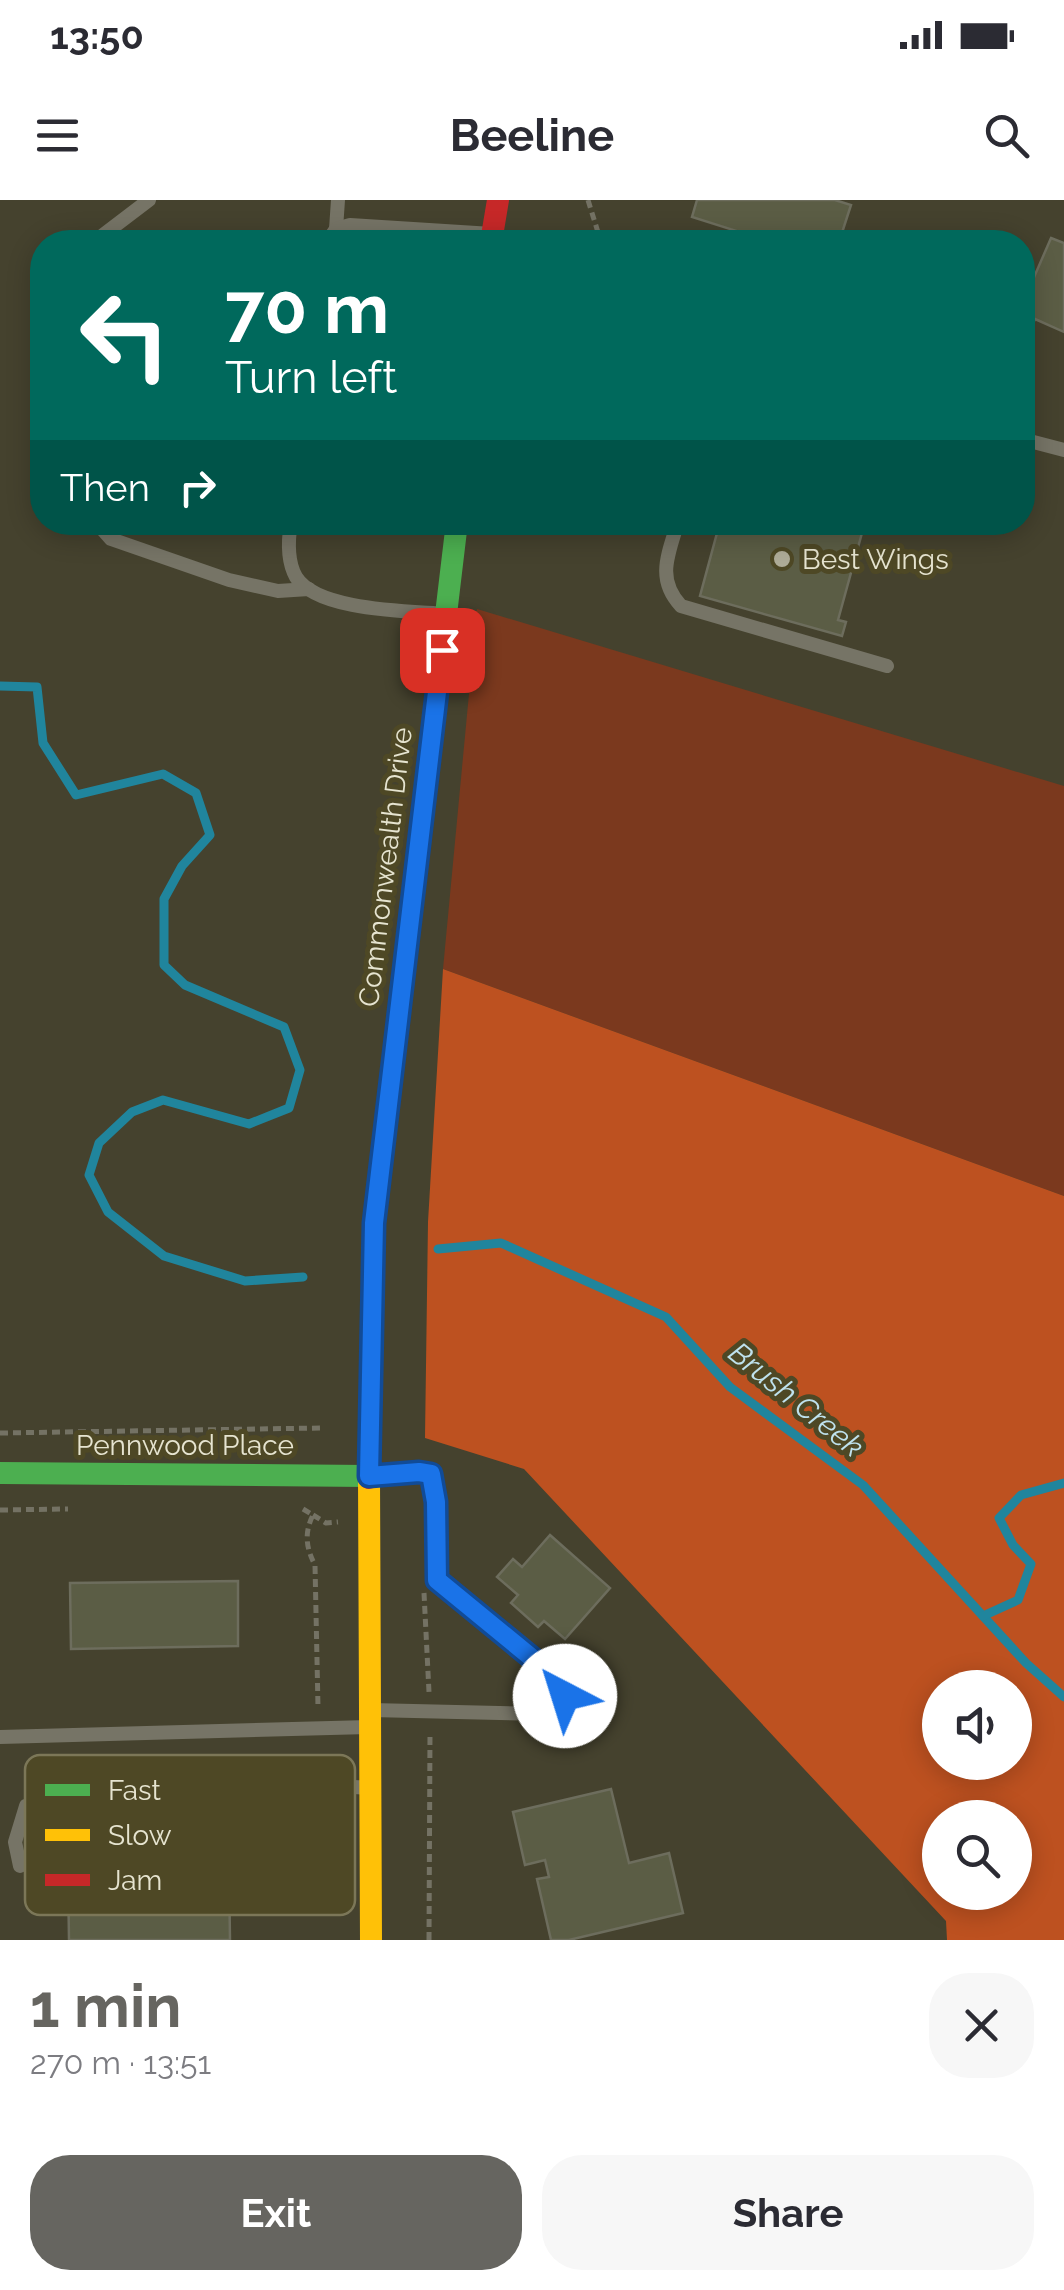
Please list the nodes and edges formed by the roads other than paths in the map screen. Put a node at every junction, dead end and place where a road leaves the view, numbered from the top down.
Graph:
1 (149, 200) edge
2 (338, 200) edge
3 (498, 200) edge
4 (336, 228) joint
5 (110, 230) edge
6 (400, 230) edge
7 (493, 230) edge
8 (1035, 442) edge
9 (1064, 450) edge
10 (108, 535) edge
11 (291, 535) edge
12 (455, 535) edge
13 (674, 535) edge
14 (310, 590) junction
15 (446, 614) junction
16 (887, 666) dead end
17 (0, 1472) edge
18 (369, 1476) junction
19 (370, 1718) junction
20 (0, 1737) edge
21 (355, 1787) edge
22 (370, 1788) junction
23 (25, 1809) edge
24 (20, 1866) dead end
25 (371, 1940) edge

1 - 5 lane
2 - 4 lane
3 - 7 street
4 - 6 lane
8 - 9 lane
10 - 14 lane
11 - 14 lane
12 - 15 street, Commonwealth Drive
13 - 16 lane
14 - 15 lane
15 - 18 street, Commonwealth Drive
17 - 18 street, Pennwood Place
18 - 19 street, Commonwealth Drive
18 - 19 lane
19 - 20 lane
19 - 22 street, Commonwealth Drive
21 - 22 lane
22 - 25 street, Commonwealth Drive
23 - 24 lane

